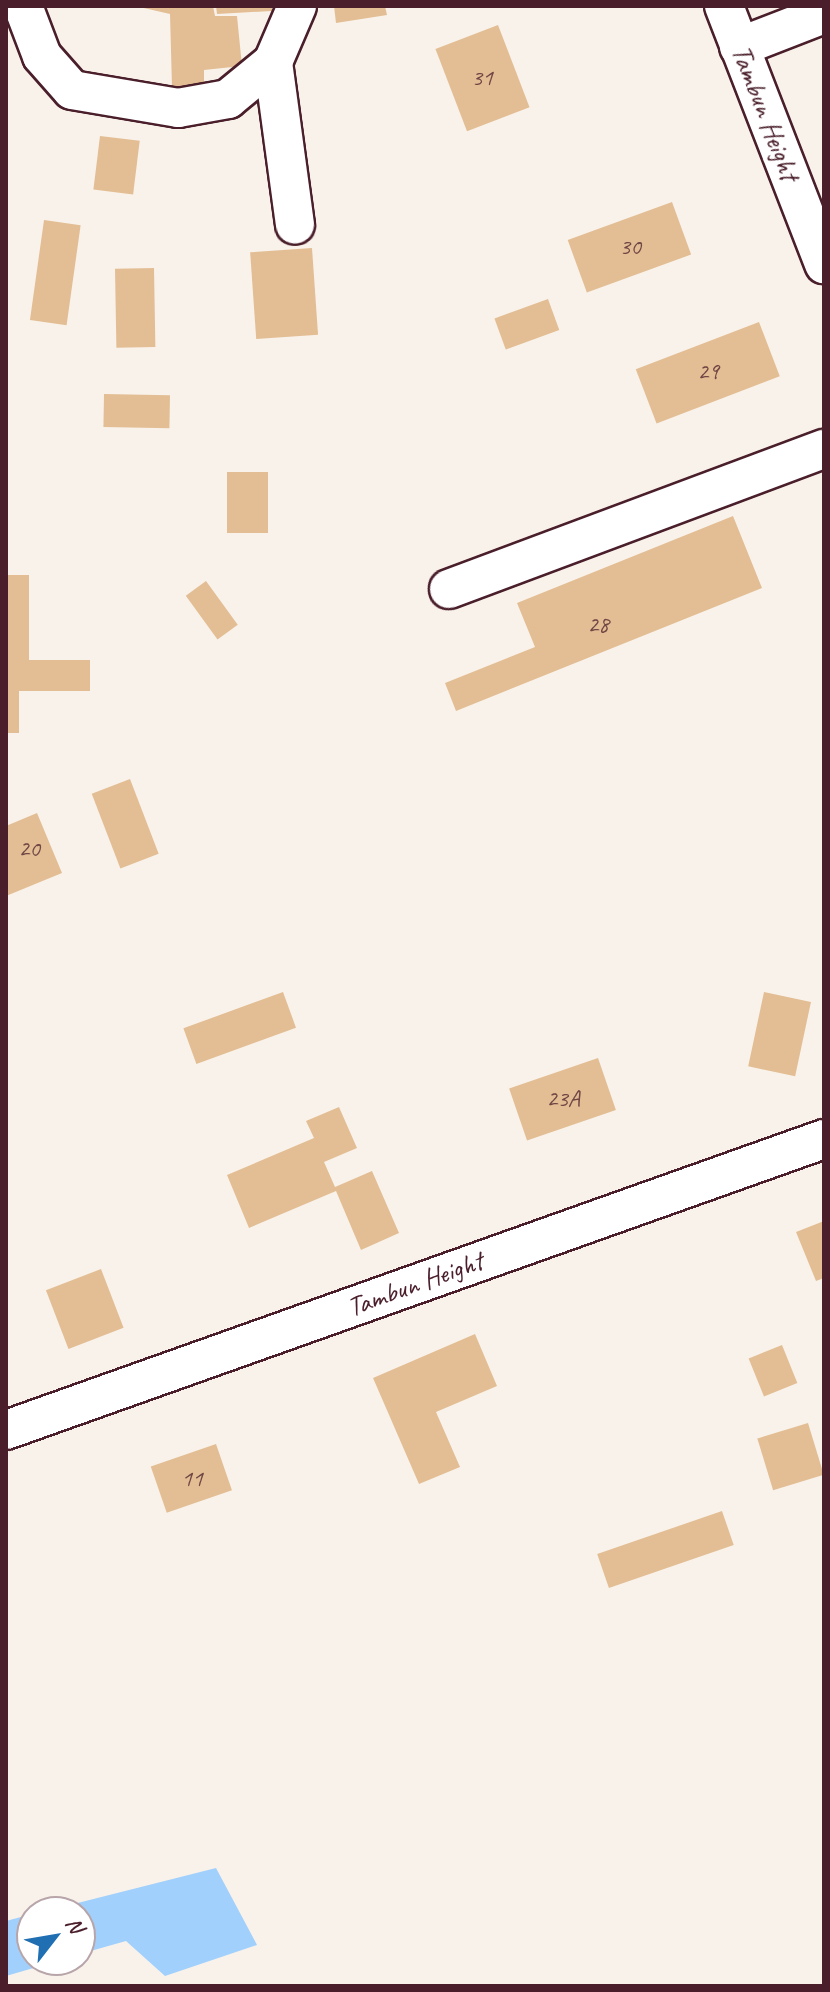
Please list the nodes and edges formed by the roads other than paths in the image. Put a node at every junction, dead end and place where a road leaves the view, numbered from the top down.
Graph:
1 (23, 6) edge
2 (297, 6) edge
3 (724, 6) edge
4 (824, 14) edge
5 (739, 47) junction
6 (273, 62) junction
7 (295, 225) dead end
8 (824, 264) edge
9 (824, 449) edge
10 (449, 589) dead end
11 (824, 1139) edge
12 (6, 1430) edge

1 - 6 street
2 - 6 street
3 - 5 street, Tambun Height
4 - 5 street
5 - 8 street, Tambun Height
6 - 7 street
9 - 10 street
11 - 12 street, Tambun Height

